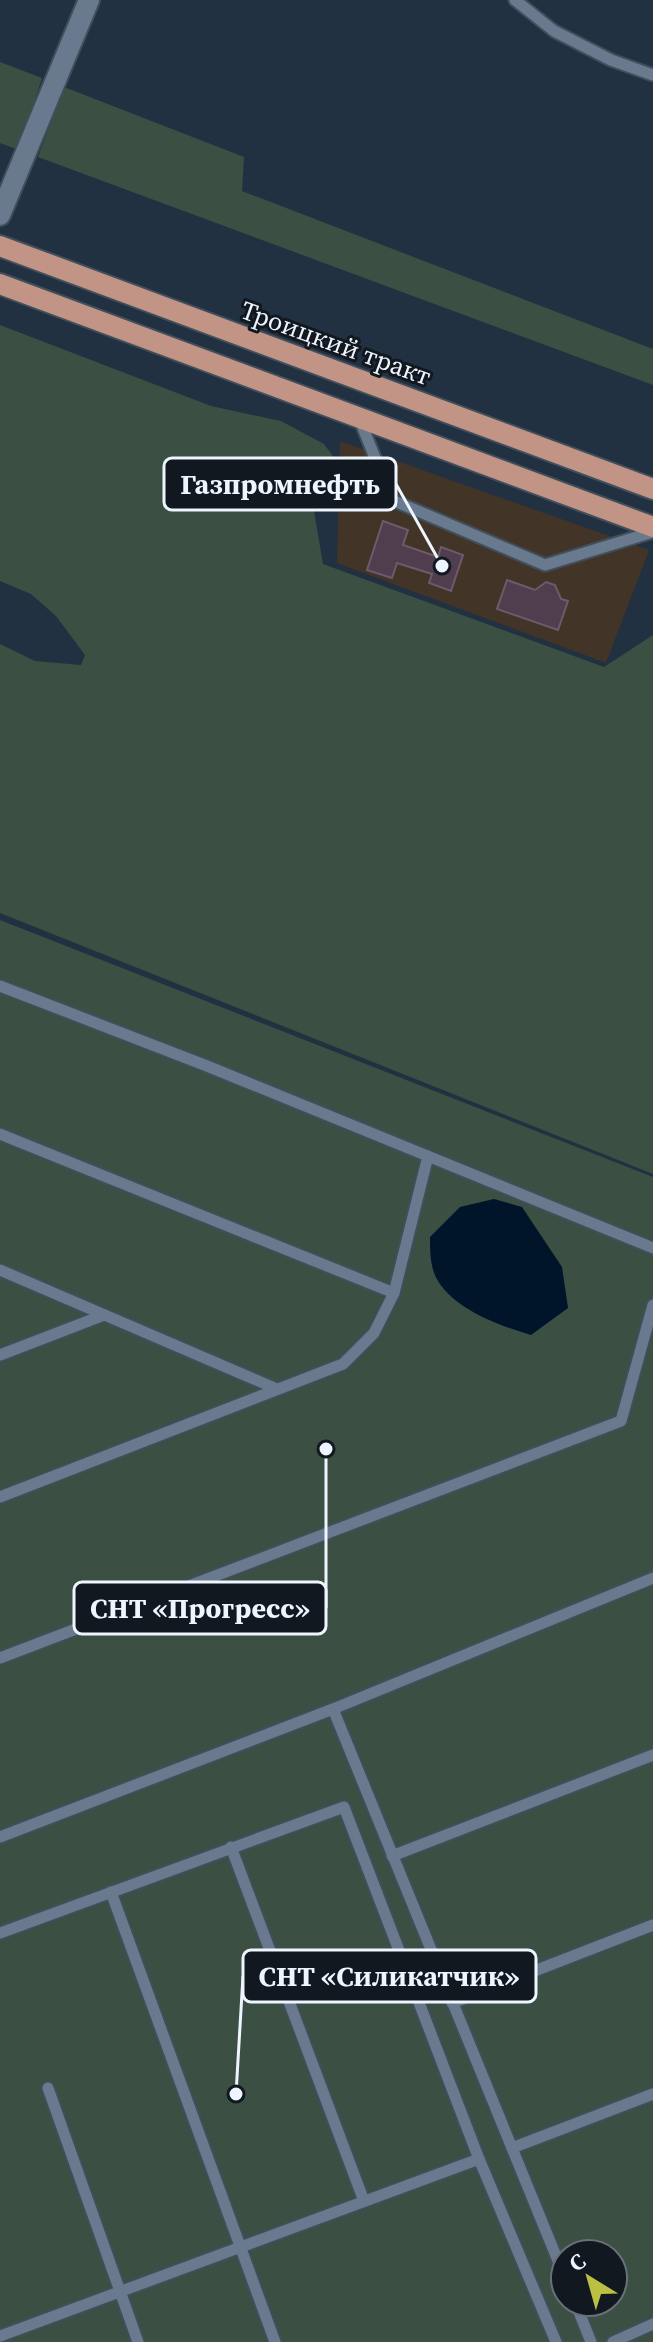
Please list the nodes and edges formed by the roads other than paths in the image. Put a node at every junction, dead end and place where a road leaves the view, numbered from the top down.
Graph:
1 (89, 0) edge
2 (515, 0) edge
3 (653, 75) edge
4 (5, 189) edge
5 (0, 215) edge
6 (0, 246) edge
7 (0, 284) edge
8 (358, 417) junction
9 (653, 489) edge
10 (653, 530) edge
11 (0, 986) edge
12 (0, 1134) edge
13 (428, 1156) junction
14 (653, 1248) edge
15 (0, 1270) edge
16 (394, 1293) junction
17 (653, 1305) edge
18 (104, 1315) junction
19 (0, 1355) edge
20 (277, 1389) junction
21 (0, 1497) edge
22 (653, 1578) edge
23 (0, 1658) edge
24 (333, 1709) junction
25 (653, 1755) edge
26 (0, 1837) edge
27 (231, 1847) junction
28 (392, 1856) junction
29 (111, 1892) junction
30 (653, 1925) edge
31 (0, 1933) edge
32 (452, 2003) junction
33 (48, 2088) dead end
34 (653, 2094) edge
35 (512, 2148) junction
36 (479, 2159) junction
37 (364, 2201) junction
38 (549, 2239) edge
39 (240, 2247) junction
40 (119, 2292) junction
41 (581, 2318) edge
42 (653, 2324) edge
43 (2, 2335) edge
44 (138, 2342) edge
45 (275, 2342) edge
46 (556, 2342) edge
47 (591, 2342) edge
48 (613, 2342) edge

1 - 4 street
2 - 3 lane
4 - 5 street
6 - 9 main road, Троицкий тракт
7 - 8 main road
8 - 10 main road
8 - 10 lane
11 - 13 lane
12 - 16 lane
13 - 14 lane
13 - 16 lane
15 - 18 lane
16 - 20 lane
17 - 23 lane
18 - 19 lane
18 - 20 lane
20 - 21 lane
22 - 24 lane
24 - 26 lane
24 - 28 lane
25 - 28 lane
27 - 29 lane
27 - 36 lane
27 - 37 lane
28 - 32 lane
29 - 31 lane
29 - 39 lane
30 - 32 lane
32 - 35 lane
33 - 40 lane
34 - 35 lane
35 - 38 lane
36 - 37 lane
36 - 46 lane
37 - 39 lane
39 - 40 lane
39 - 45 lane
40 - 43 lane
40 - 44 lane
41 - 47 lane
42 - 48 lane

